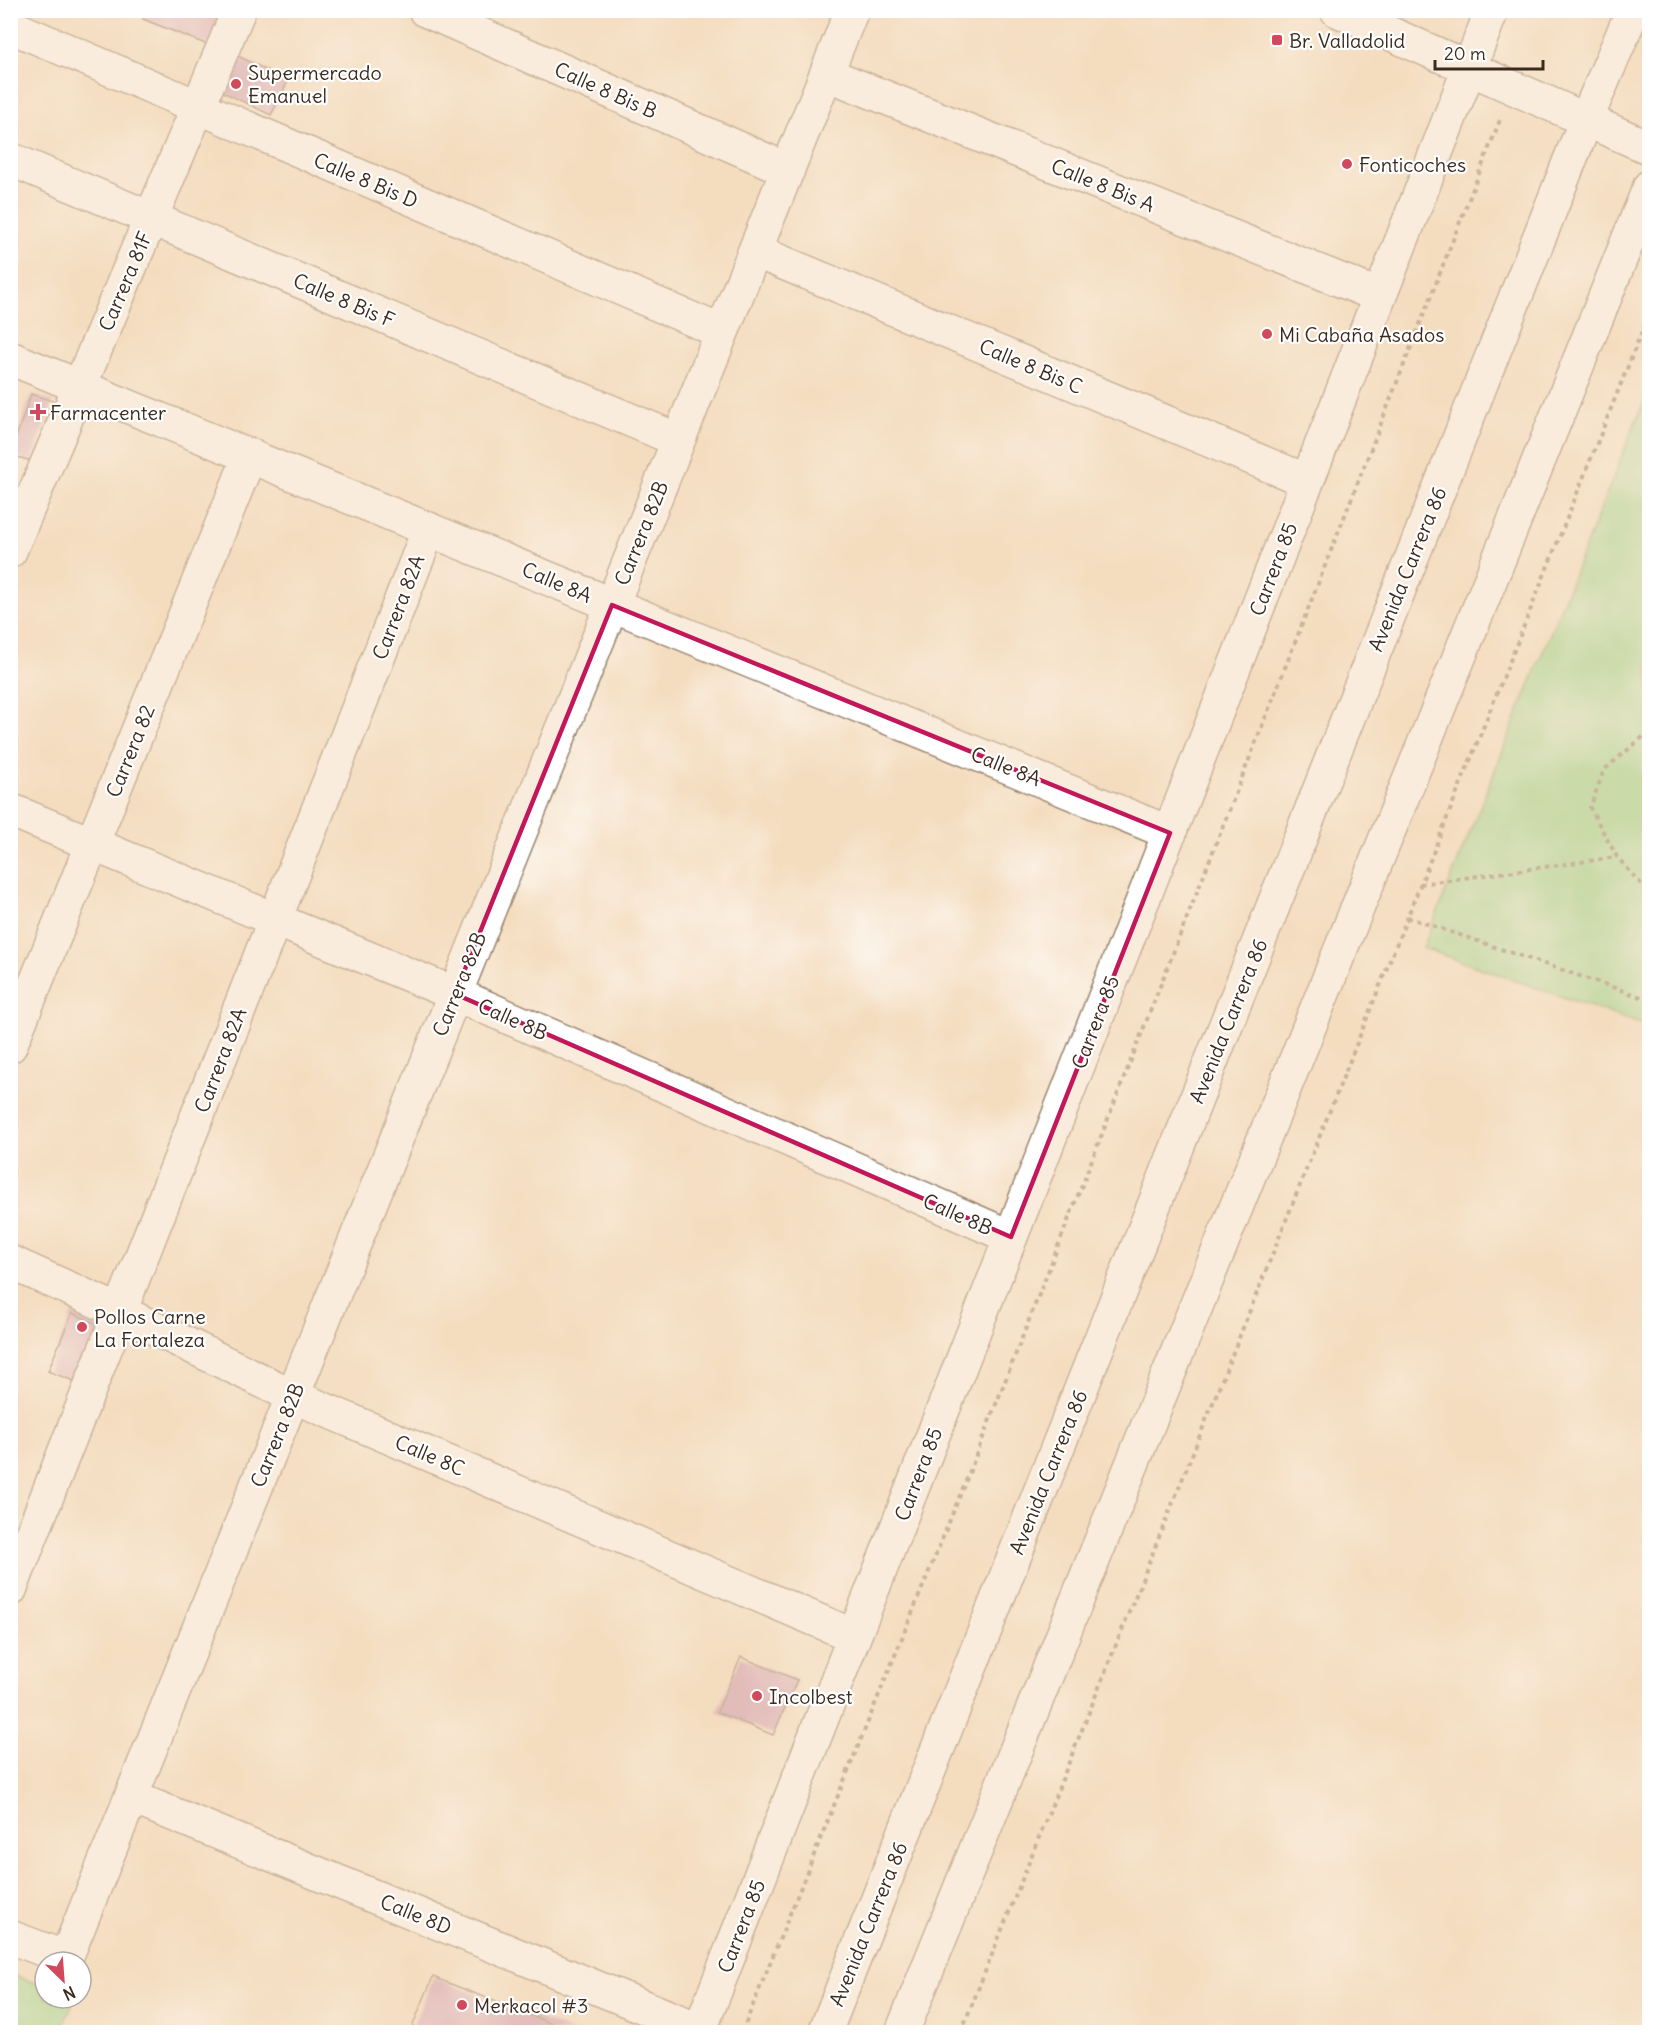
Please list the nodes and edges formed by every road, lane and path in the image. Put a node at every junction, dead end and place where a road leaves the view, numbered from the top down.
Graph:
1 (239, 10) edge
2 (425, 10) edge
3 (852, 10) edge
4 (1337, 10) edge
5 (1492, 10) edge
6 (1633, 10) edge
7 (10, 26) edge
8 (1469, 68) junction
9 (827, 74) junction
10 (1512, 88) junction
11 (198, 108) junction
12 (1586, 120) junction
13 (1650, 148) edge
14 (10, 159) edge
15 (788, 170) junction
16 (1647, 200) edge
17 (151, 219) junction
18 (755, 251) junction
19 (1380, 296) junction
20 (1650, 311) edge
21 (722, 332) junction
22 (10, 358) edge
23 (80, 386) junction
24 (678, 440) junction
25 (250, 455) junction
26 (1307, 482) junction
27 (429, 529) junction
28 (10, 551) edge
29 (612, 605) junction
30 (1650, 731) edge
31 (10, 810) edge
32 (1170, 833) junction
33 (92, 844) junction
34 (1617, 857) junction
35 (1420, 884) junction
36 (1650, 894) edge
37 (1407, 917) junction
38 (275, 920) junction
39 (455, 994) junction
40 (1650, 1000) edge
41 (10, 1046) edge
42 (1011, 1237) junction
43 (10, 1262) edge
44 (121, 1312) junction
45 (293, 1396) junction
46 (10, 1590) edge
47 (854, 1636) junction
48 (131, 1797) junction
49 (10, 1937) edge
50 (700, 2031) edge
51 (742, 2032) edge
52 (825, 2032) edge
53 (902, 2032) edge
54 (961, 2032) edge

1 - 11 street, Carrera 81F
2 - 15 street, Calle 8 Bis B
3 - 9 street, Carrera 82B
4 - 8 street
5 - 8 street, Carrera 85
6 - 12 street, Avenida Carrera 86
7 - 11 street, Calle 8 Bis D
8 - 10 street
8 - 19 street, Carrera 85
9 - 15 street, Carrera 82B
9 - 19 street, Calle 8 Bis A
10 - 12 street
10 - 51 path
11 - 17 street, Carrera 81F
11 - 21 street, Calle 8 Bis D
12 - 13 street
12 - 52 street, Avenida Carrera 86
14 - 17 street, Calle 8 Bis F
15 - 18 street, Carrera 82B
16 - 53 street
17 - 23 street, Carrera 81F
17 - 24 street, Calle 8 Bis F
18 - 21 street, Carrera 82B
18 - 26 street, Calle 8 Bis C
19 - 26 street, Carrera 85
20 - 35 path
21 - 24 street, Carrera 82B
22 - 23 street, Calle 8A
23 - 25 street, Calle 8A
23 - 28 street, Carrera 81F
24 - 29 street, Carrera 82B
25 - 27 street, Calle 8A
25 - 33 street, Carrera 82
26 - 32 street, Carrera 85
27 - 29 street, Calle 8A
27 - 38 street, Carrera 82A
29 - 32 street, Calle 8A
29 - 39 street, Carrera 82B
30 - 34 path
31 - 33 street, Calle 8B
32 - 42 street, Carrera 85
33 - 38 street, Calle 8B
33 - 41 street, Carrera 82
34 - 35 path
34 - 36 path
35 - 37 path
37 - 40 path
37 - 54 path
38 - 39 street, Calle 8B
38 - 44 street, Carrera 82A
39 - 42 street, Calle 8B
39 - 45 street, Carrera 82B
42 - 47 street, Carrera 85
43 - 44 street, Calle 8C
44 - 45 street, Calle 8C
44 - 46 street, Carrera 82A
45 - 47 street, Calle 8C
45 - 48 street, Carrera 82B
47 - 50 street, Carrera 85
48 - 49 street, Carrera 82B
48 - 50 street, Calle 8D

